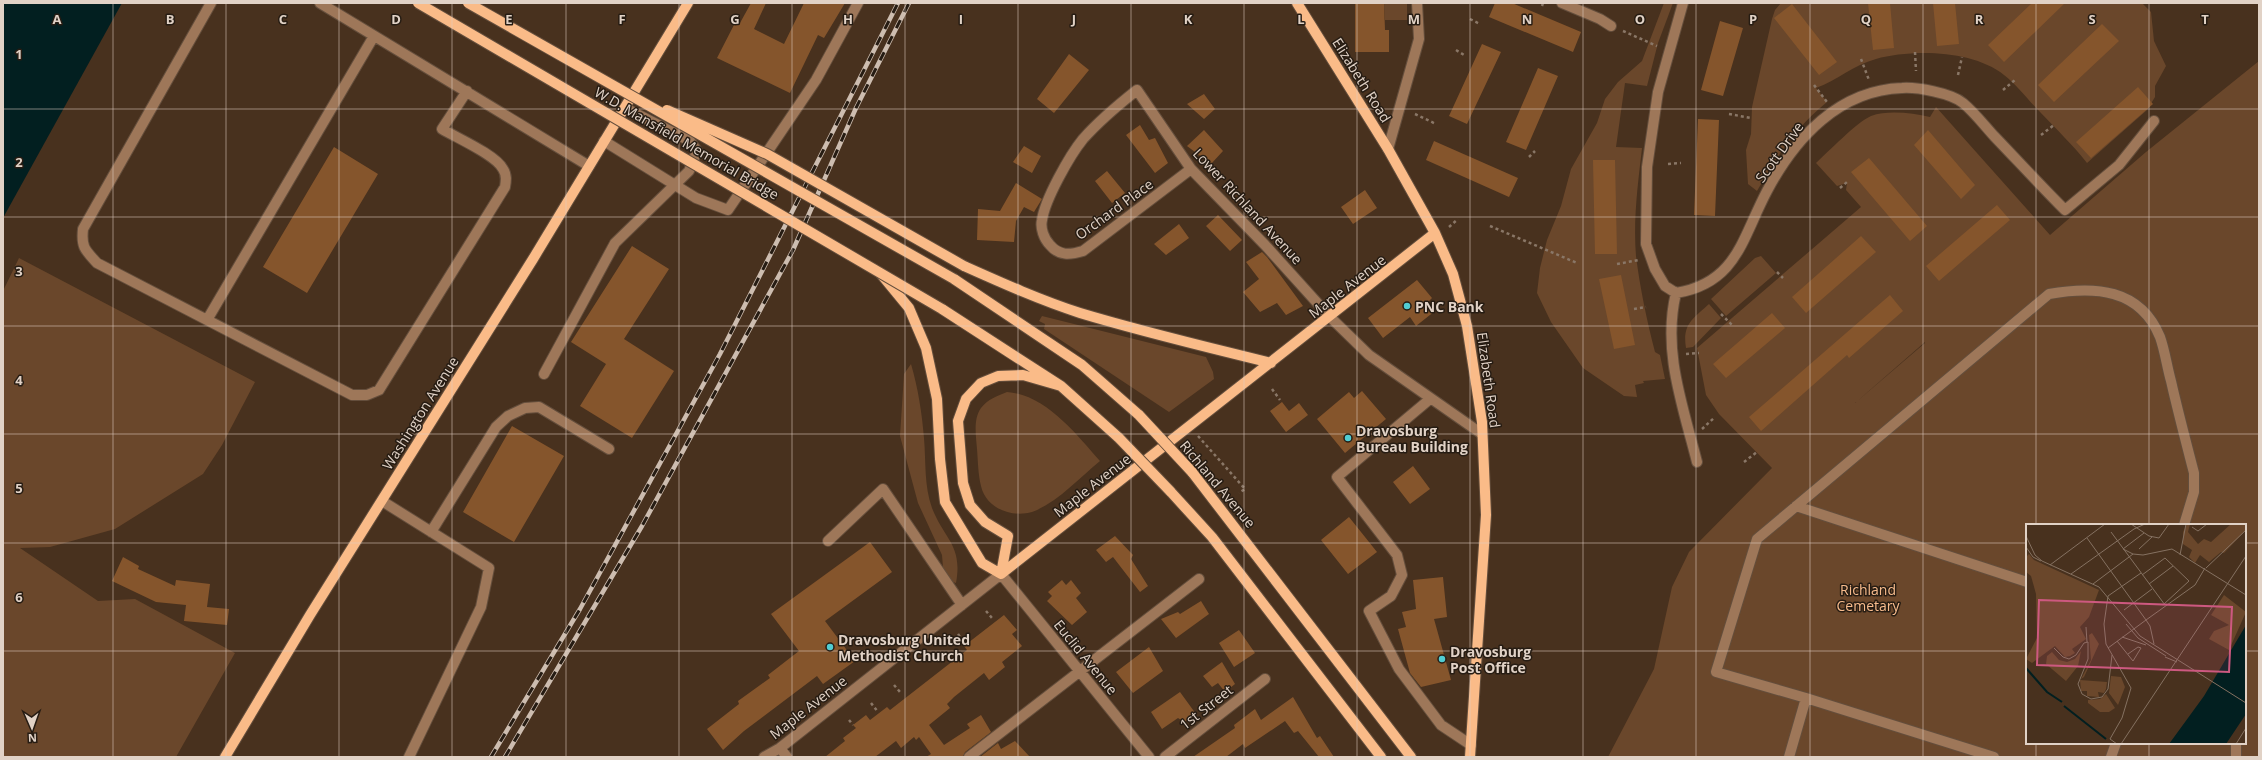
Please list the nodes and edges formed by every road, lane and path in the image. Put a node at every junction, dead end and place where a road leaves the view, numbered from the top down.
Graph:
1 (211, 3) edge
2 (320, 3) edge
3 (418, 3) edge
4 (468, 3) edge
5 (688, 3) edge
6 (858, 3) edge
7 (1297, 3) edge
8 (1417, 3) edge
9 (1543, 3) edge
10 (1562, 3) edge
11 (1684, 3) edge
12 (1542, 6) dead end
13 (1470, 19) dead end
14 (1480, 24) dead end
15 (1611, 26) joint
16 (374, 36) junction
17 (1658, 46) dead end
18 (1456, 50) dead end
19 (1915, 52) dead end
20 (1464, 55) dead end
21 (1962, 57) dead end
22 (1861, 59) dead end
23 (1916, 71) dead end
24 (1958, 75) dead end
25 (2014, 80) dead end
26 (1869, 81) dead end
27 (1814, 85) dead end
28 (617, 88) junction
29 (1137, 90) joint
30 (2003, 90) dead end
31 (466, 91) junction
32 (1827, 102) dead end
33 (624, 108) junction
34 (1414, 114) dead end
35 (1729, 114) dead end
36 (1752, 118) dead end
37 (2154, 121) dead end
38 (1436, 124) dead end
39 (2054, 125) dead end
40 (2041, 135) dead end
41 (604, 141) junction
42 (1388, 149) junction
43 (1535, 151) dead end
44 (1529, 156) dead end
45 (1681, 163) dead end
46 (1668, 164) dead end
47 (590, 166) junction
48 (1191, 169) junction
49 (1847, 182) dead end
50 (676, 185) junction
51 (1840, 188) dead end
52 (1458, 219) dead end
53 (1490, 226) dead end
54 (1448, 227) dead end
55 (1435, 234) junction
56 (1639, 260) dead end
57 (1577, 263) dead end
58 (1617, 264) dead end
59 (877, 270) junction
60 (1777, 272) dead end
61 (1783, 278) dead end
62 (954, 280) joint
63 (1676, 293) junction
64 (1646, 307) dead end
65 (1634, 309) dead end
66 (1721, 314) dead end
67 (1330, 317) junction
68 (206, 320) junction
69 (1732, 325) dead end
70 (1699, 353) dead end
71 (1685, 354) dead end
72 (1271, 363) junction
73 (544, 374) dead end
74 (1061, 386) junction
75 (1272, 389) dead end
76 (1430, 399) junction
77 (1280, 400) dead end
78 (1715, 417) dead end
79 (1702, 430) dead end
80 (1482, 434) junction
81 (1205, 445) dead end
82 (609, 449) dead end
83 (1756, 452) dead end
84 (1697, 462) dead end
85 (1744, 462) dead end
86 (1239, 493) dead end
87 (382, 501) junction
88 (1796, 506) junction
89 (2184, 524) edge
90 (431, 532) junction
91 (828, 541) dead end
92 (1001, 574) junction
93 (1199, 579) dead end
94 (2026, 582) edge
95 (962, 605) junction
96 (986, 611) dead end
97 (992, 618) dead end
98 (958, 634) dead end
99 (963, 641) dead end
100 (1078, 670) junction
101 (1265, 679) dead end
102 (894, 684) dead end
103 (900, 692) dead end
104 (1806, 698) junction
105 (871, 703) dead end
106 (878, 712) dead end
107 (849, 720) dead end
108 (853, 725) dead end
109 (2116, 744) edge
110 (2236, 744) edge
111 (1471, 745) junction
112 (780, 748) junction
113 (225, 757) edge
114 (409, 757) edge
115 (764, 757) edge
116 (787, 757) edge
117 (968, 757) edge
118 (1149, 757) edge
119 (1165, 757) edge
120 (1381, 757) edge
121 (1411, 757) edge
122 (1470, 757) edge
123 (1789, 757) edge
124 (1994, 757) edge
125 (2111, 757) edge
126 (2236, 757) edge

1 - 68 street
2 - 16 street
3 - 59 main road, W.D. Mansfield Memorial Bridge, bridge
4 - 28 main road, W.D. Mansfield Memorial Bridge, bridge
5 - 33 main road, Washington Avenue
6 - 50 street
7 - 42 main road, Elizabeth Road
8 - 42 street
9 - 12 path
10 - 15 street
11 - 63 street
13 - 14 path
15 - 17 path
16 - 31 street
16 - 68 street
18 - 20 path
19 - 23 path
21 - 24 path
22 - 26 path
25 - 30 path
27 - 32 path
28 - 62 main road, W.D. Mansfield Memorial Bridge, bridge
28 - 72 main road, bridge
29 - 48 street, Lower Richland Avenue
29 - 48 street, Orchard Place
31 - 47 street
31 - 68 street
33 - 41 main road, Washington Avenue
33 - 50 street
34 - 38 path
35 - 36 path
37 - 63 street, Scott Drive
39 - 40 path
41 - 47 main road, Washington Avenue
41 - 50 street
42 - 55 main road, Elizabeth Road
43 - 44 path
45 - 46 path
47 - 87 main road, Washington Avenue
48 - 67 street, Lower Richland Avenue
49 - 51 path
50 - 73 street
52 - 54 path
53 - 57 path
55 - 67 main road, Maple Avenue
55 - 80 main road, Elizabeth Road
56 - 58 path
59 - 74 main road, W.D. Mansfield Memorial Bridge, bridge
59 - 92 main road, bridge
60 - 61 path
62 - 121 main road, Richland Avenue, bridge
63 - 84 street
64 - 65 path
66 - 69 path
67 - 72 main road, Maple Avenue
67 - 76 street, Lower Richland Avenue
70 - 71 path
72 - 92 main road, Maple Avenue
74 - 92 main road
74 - 120 main road, bridge
75 - 77 path
76 - 80 street, Lower Richland Avenue
76 - 111 street
78 - 79 path
80 - 111 main road, Elizabeth Road
81 - 86 path
82 - 90 street
83 - 85 path
87 - 90 street
87 - 113 main road, Washington Avenue
88 - 89 street
88 - 94 street
88 - 104 street
90 - 114 street
91 - 95 street
92 - 95 street, Maple Avenue
92 - 100 street, Euclid Avenue
93 - 100 street
95 - 112 street, Maple Avenue
96 - 97 path
98 - 99 path
100 - 117 street
100 - 118 street, Euclid Avenue
101 - 119 street, 1st Street
102 - 103 path
104 - 123 street
104 - 124 street
105 - 106 path
107 - 108 path
109 - 125 street
110 - 126 street
111 - 122 main road, Elizabeth Road
112 - 115 street, Maple Avenue
112 - 116 street

